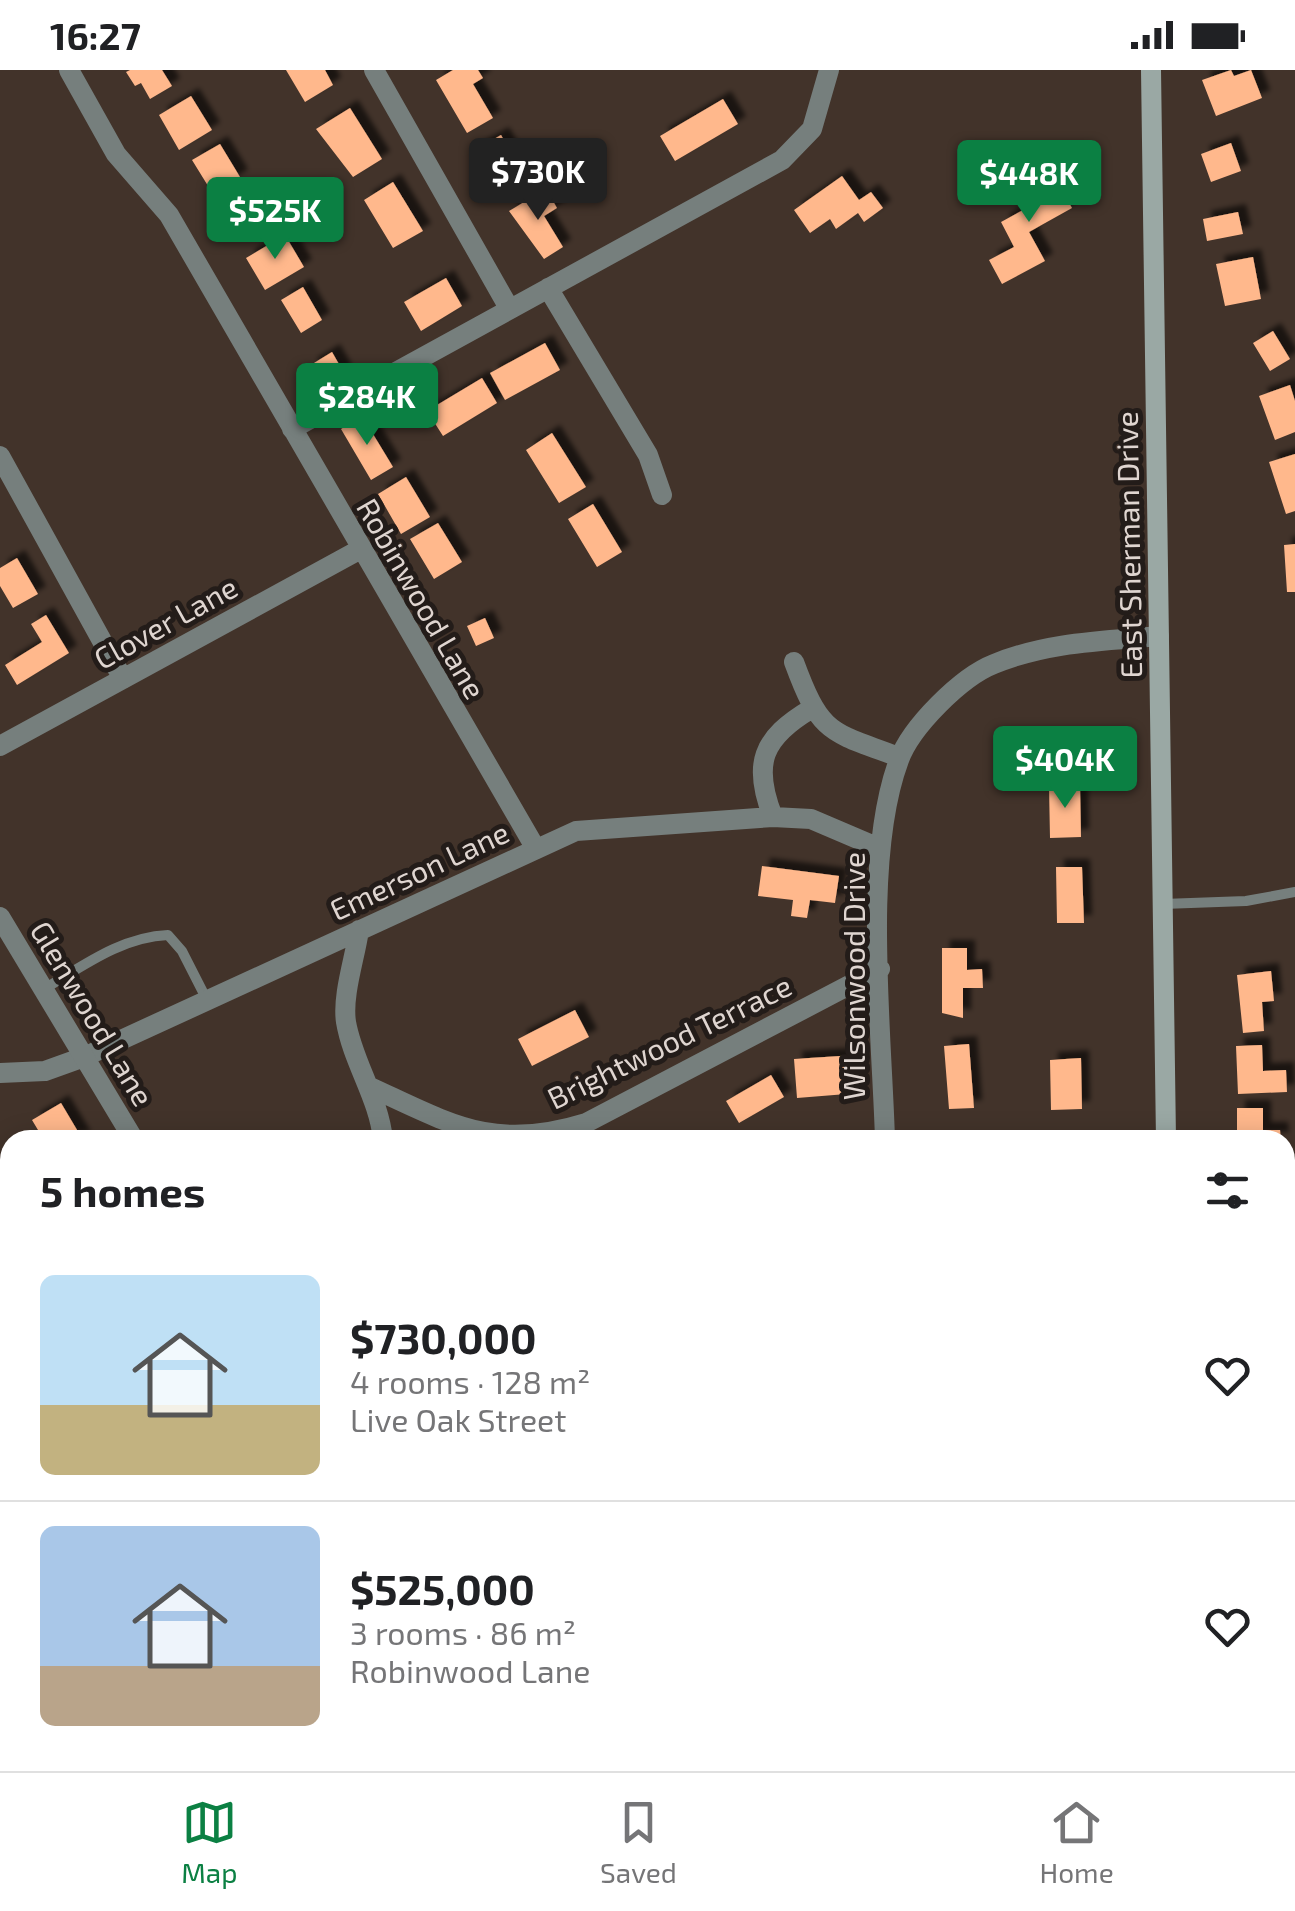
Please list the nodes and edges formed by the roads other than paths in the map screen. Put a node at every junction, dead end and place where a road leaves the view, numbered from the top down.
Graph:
1 (69, 70) edge
2 (374, 70) edge
3 (829, 70) edge
4 (1152, 70) edge
5 (548, 288) junction
6 (509, 308) junction
7 (292, 429) junction
8 (0, 456) edge
9 (662, 495) dead end
10 (360, 550) junction
11 (1159, 636) junction
12 (794, 662) dead end
13 (123, 679) junction
14 (811, 709) junction
15 (0, 746) edge
16 (899, 757) junction
17 (773, 818) junction
18 (879, 848) junction
19 (536, 849) junction
20 (1295, 892) edge
21 (1163, 904) junction
22 (0, 917) edge
23 (359, 930) junction
24 (880, 968) junction
25 (44, 989) junction
26 (207, 1000) junction
27 (84, 1057) junction
28 (0, 1073) edge
29 (368, 1086) junction
30 (128, 1130) edge
31 (380, 1130) edge
32 (463, 1130) edge
33 (561, 1130) edge
34 (885, 1130) edge
35 (1166, 1130) edge

1 - 7 street, Robinwood Lane
2 - 6 street
3 - 5 street
4 - 11 main road, East Sherman Drive
5 - 6 street
5 - 9 street
6 - 7 street
7 - 10 street, Robinwood Lane
8 - 13 street
10 - 13 street, Clover Lane
10 - 19 street, Robinwood Lane
11 - 16 street, Wilsonwood Drive
11 - 21 main road, East Sherman Drive
12 - 14 street
13 - 15 street, Clover Lane
14 - 16 street
14 - 17 street
16 - 18 street, Wilsonwood Drive
17 - 18 street, Emerson Lane
17 - 19 street, Emerson Lane
18 - 24 street, Wilsonwood Drive
19 - 23 street, Emerson Lane
20 - 21 lane
21 - 35 main road, East Sherman Drive
22 - 25 street, Glenwood Lane
23 - 26 street, Emerson Lane
23 - 29 street
24 - 33 street, Brightwood Terrace
24 - 34 street, Wilsonwood Drive
25 - 26 lane
25 - 27 street, Glenwood Lane
26 - 27 street, Emerson Lane
27 - 28 street, Emerson Lane
27 - 30 street, Glenwood Lane
29 - 31 street
29 - 32 street, Brightwood Terrace

